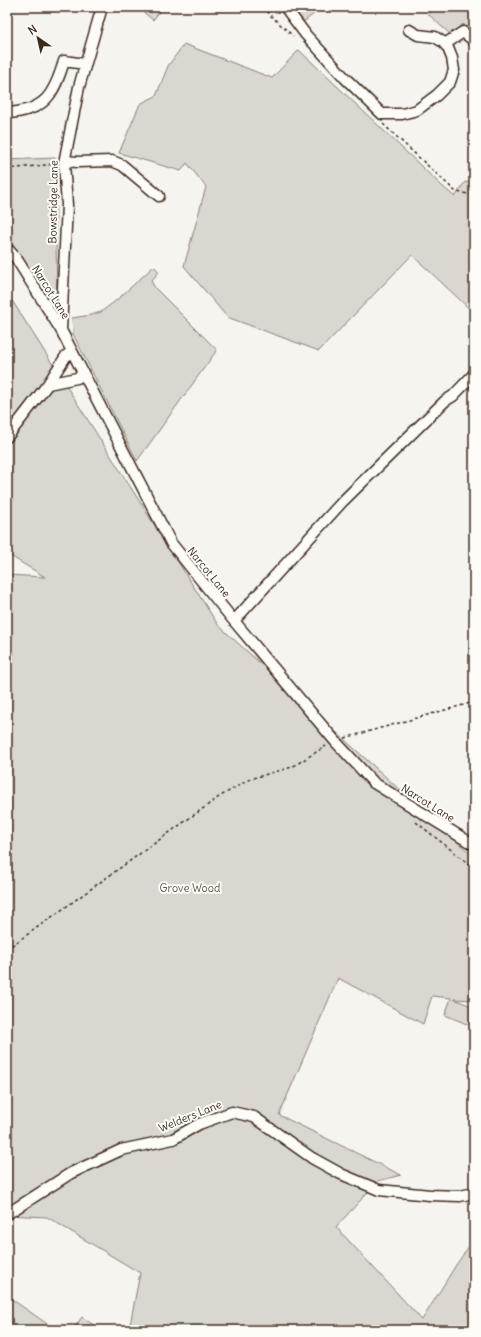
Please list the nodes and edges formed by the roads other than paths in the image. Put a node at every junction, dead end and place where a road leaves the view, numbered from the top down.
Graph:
1 (102, 7) edge
2 (285, 7) edge
3 (409, 30) dead end
4 (474, 41) edge
5 (445, 44) junction
6 (85, 64) junction
7 (7, 113) edge
8 (64, 162) junction
9 (159, 196) dead end
10 (7, 248) edge
11 (61, 330) junction
12 (71, 352) junction
13 (83, 374) junction
14 (474, 374) edge
15 (48, 384) junction
16 (7, 437) edge
17 (234, 621) junction
18 (474, 845) edge
19 (474, 1193) edge
20 (7, 1214) edge

1 - 6 street, Bowstridge Lane
2 - 5 street
3 - 5 street
4 - 5 street
6 - 7 street
6 - 8 street, Bowstridge Lane
8 - 9 street
8 - 11 street, Bowstridge Lane
10 - 11 street, Narcot Lane
11 - 12 street, Narcot Lane
12 - 13 street, Narcot Lane
12 - 15 street
13 - 15 street
13 - 17 street, Narcot Lane
14 - 17 street
15 - 16 street
17 - 18 street, Narcot Lane
19 - 20 street, Welders Lane

